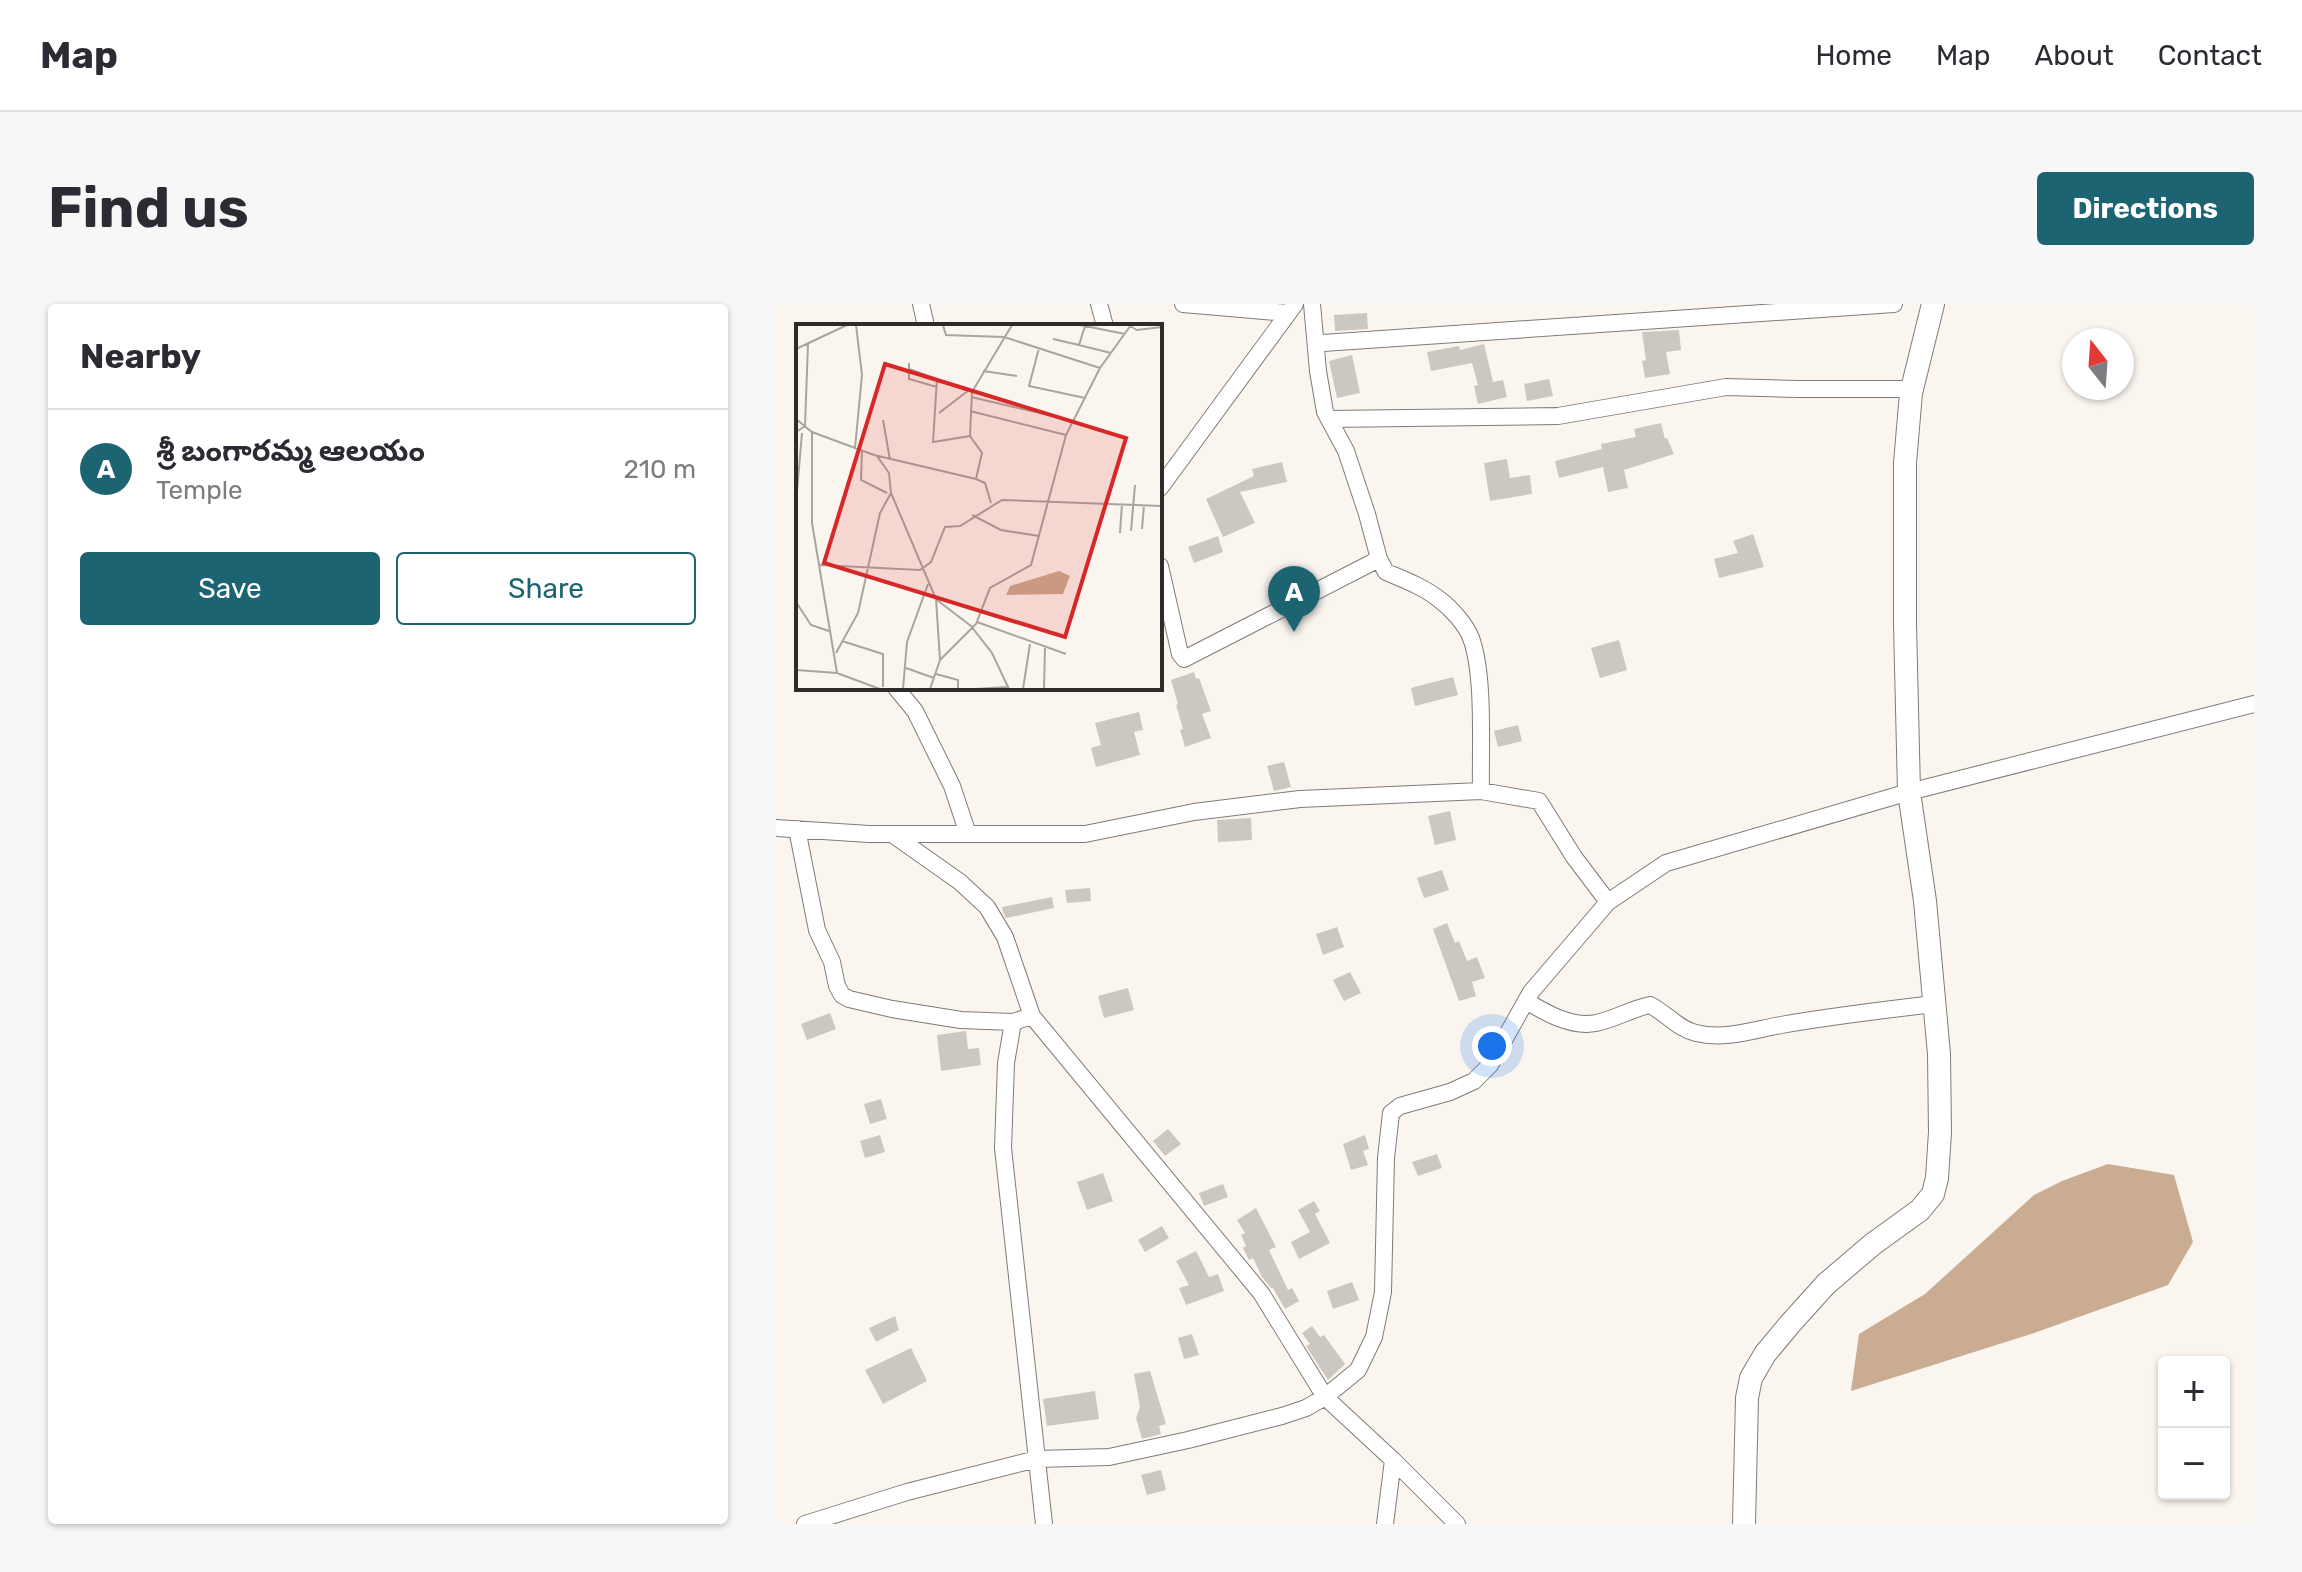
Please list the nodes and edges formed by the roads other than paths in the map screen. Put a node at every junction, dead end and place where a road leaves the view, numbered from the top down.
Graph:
1 (921, 304) edge
2 (1099, 304) edge
3 (1183, 304) edge
4 (1312, 304) edge
5 (1894, 304) edge
6 (1933, 304) edge
7 (1292, 308) edge
8 (926, 324) edge
9 (1104, 324) edge
10 (1316, 340) junction
11 (1912, 389) junction
12 (1329, 419) junction
13 (1162, 485) edge
14 (1379, 559) junction
15 (1162, 575) edge
16 (898, 690) edge
17 (2254, 704) edge
18 (1481, 791) junction
19 (1909, 792) junction
20 (776, 828) edge
21 (797, 829) junction
22 (892, 834) junction
23 (968, 834) junction
24 (1608, 902) junction
25 (1526, 1001) junction
26 (1934, 1004) junction
27 (1032, 1016) junction
28 (1013, 1022) junction
29 (1325, 1397) junction
30 (1037, 1459) junction
31 (1393, 1460) junction
32 (805, 1524) edge
33 (1044, 1524) edge
34 (1385, 1524) edge
35 (1457, 1524) edge
36 (1744, 1524) edge

1 - 8 street
2 - 9 street
3 - 7 street
4 - 10 street
5 - 10 street
6 - 11 street
7 - 13 street
10 - 12 street
11 - 12 street
11 - 19 street
12 - 14 street
14 - 15 street
14 - 18 street
16 - 23 street
17 - 19 street
18 - 23 street
18 - 24 street
19 - 24 street
19 - 26 street
20 - 21 street
21 - 22 street
21 - 28 street
22 - 23 street
22 - 27 street
24 - 25 street
25 - 26 street
25 - 29 street
26 - 36 street
27 - 28 street
27 - 29 street
28 - 30 street
29 - 30 street
29 - 31 street
30 - 32 street
30 - 33 street
31 - 34 street
31 - 35 street

